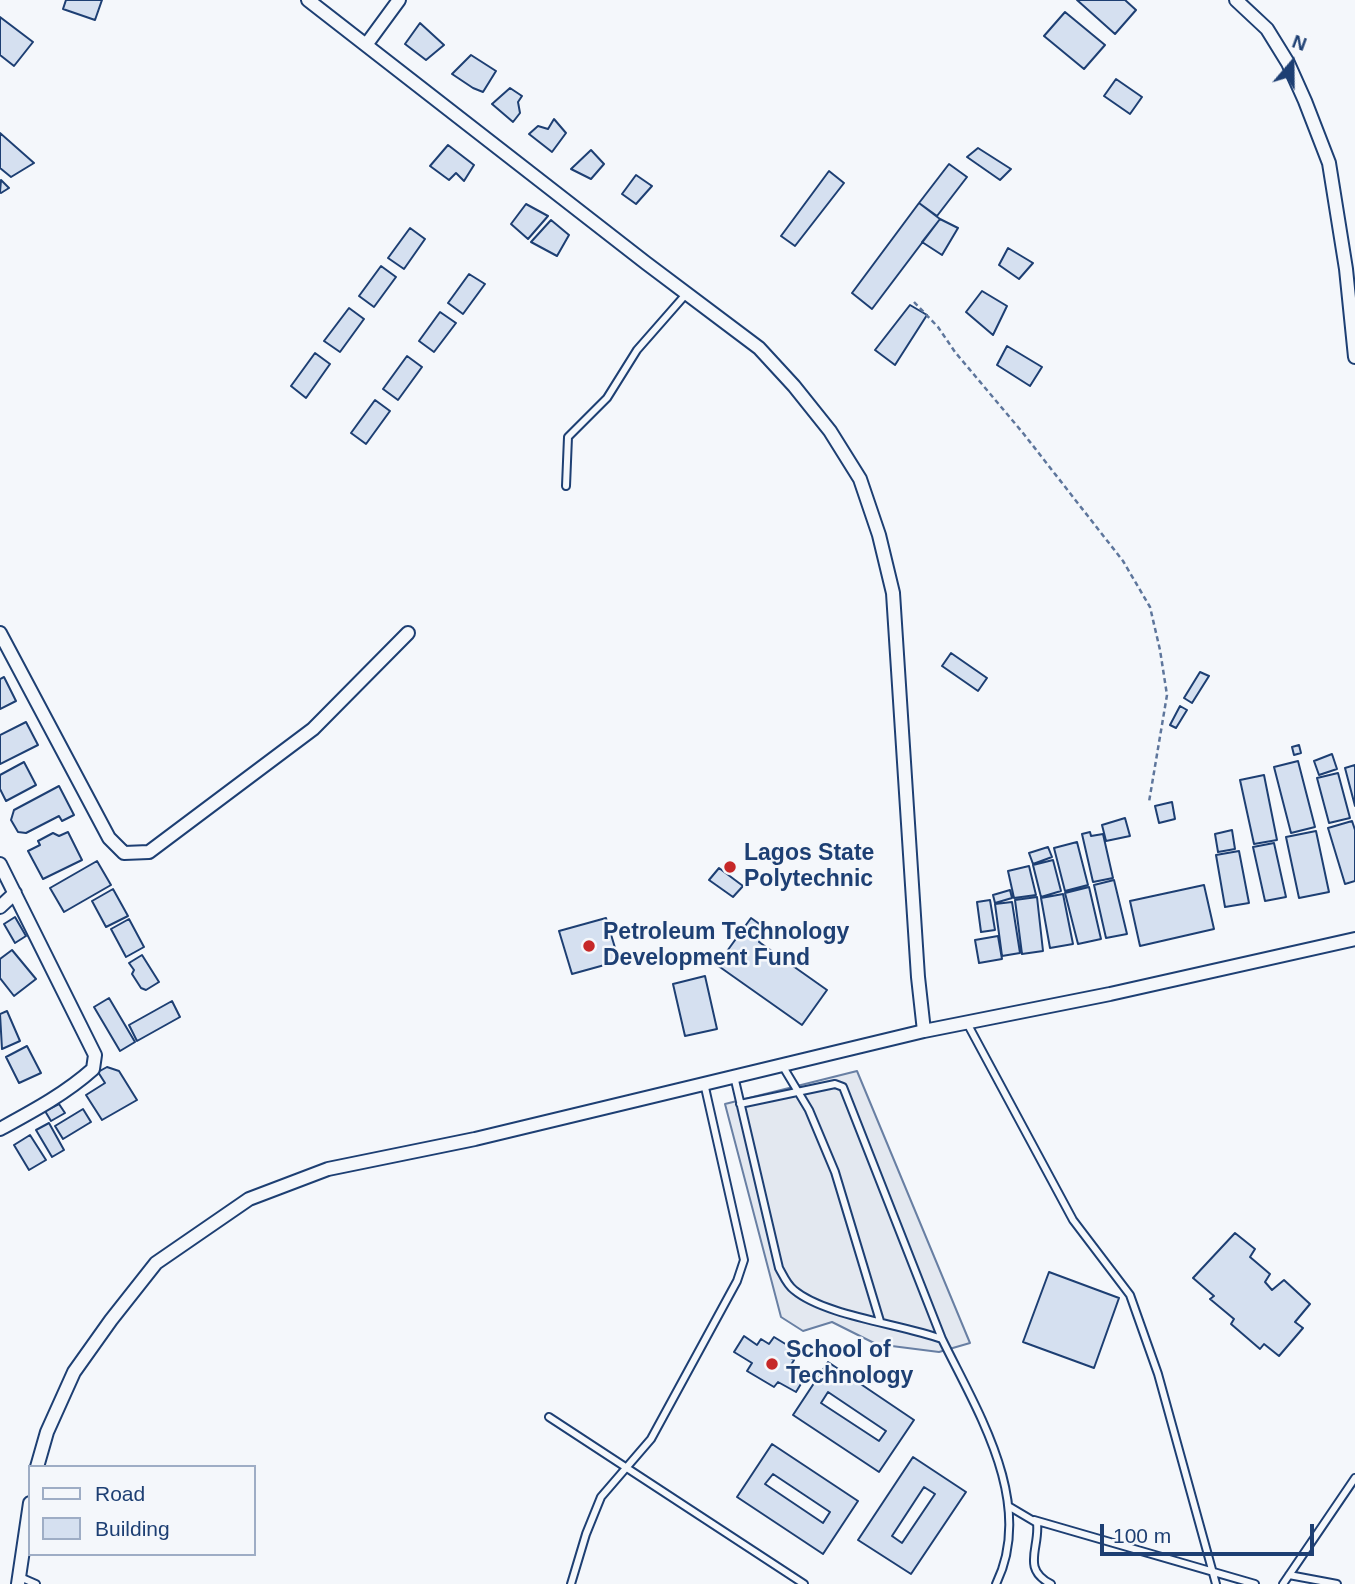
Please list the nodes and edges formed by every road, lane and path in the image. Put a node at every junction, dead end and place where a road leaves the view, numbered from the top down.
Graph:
1 (308, 0) edge
2 (399, 0) edge
3 (1236, 0) edge
4 (366, 45) junction
5 (687, 293) junction
6 (914, 302) dead end
7 (1355, 357) edge
8 (566, 486) dead end
9 (0, 632) edge
10 (408, 633) dead end
11 (1149, 802) dead end
12 (0, 864) edge
13 (15, 894) junction
14 (0, 907) edge
15 (1355, 939) edge
16 (967, 1023) junction
17 (924, 1031) junction
18 (782, 1065) junction
19 (734, 1076) junction
20 (704, 1083) junction
21 (798, 1091) junction
22 (740, 1104) junction
23 (0, 1129) edge
24 (880, 1321) junction
25 (942, 1339) junction
26 (549, 1417) dead end
27 (38, 1465) edge
28 (627, 1469) junction
29 (1355, 1478) edge
30 (1010, 1507) junction
31 (28, 1516) edge
32 (1034, 1520) junction
33 (1213, 1573) junction
34 (1289, 1575) junction
35 (18, 1580) edge
36 (1324, 1583) edge
37 (36, 1584) edge
38 (571, 1584) edge
39 (804, 1584) edge
40 (996, 1584) edge
41 (1051, 1584) edge
42 (1216, 1584) edge
43 (1255, 1584) edge
44 (1283, 1584) edge
45 (1337, 1584) edge

1 - 4 street
2 - 4 street
3 - 7 street
4 - 5 street
5 - 8 lane
5 - 17 street
6 - 11 path
9 - 10 street
12 - 13 street
13 - 14 street
13 - 23 street
15 - 16 street
16 - 17 street
16 - 33 lane
17 - 18 street
18 - 19 street
18 - 21 lane
19 - 20 street
19 - 22 lane
20 - 27 street
20 - 28 lane
21 - 22 lane
21 - 24 lane
21 - 25 lane
22 - 24 lane
24 - 25 lane
25 - 30 lane
26 - 28 lane
28 - 38 lane
28 - 39 lane
29 - 34 lane
30 - 32 lane
30 - 40 lane
31 - 35 street
32 - 33 lane
32 - 41 lane
33 - 42 lane
33 - 43 lane
34 - 36 lane
34 - 44 lane
35 - 37 lane
36 - 45 lane

